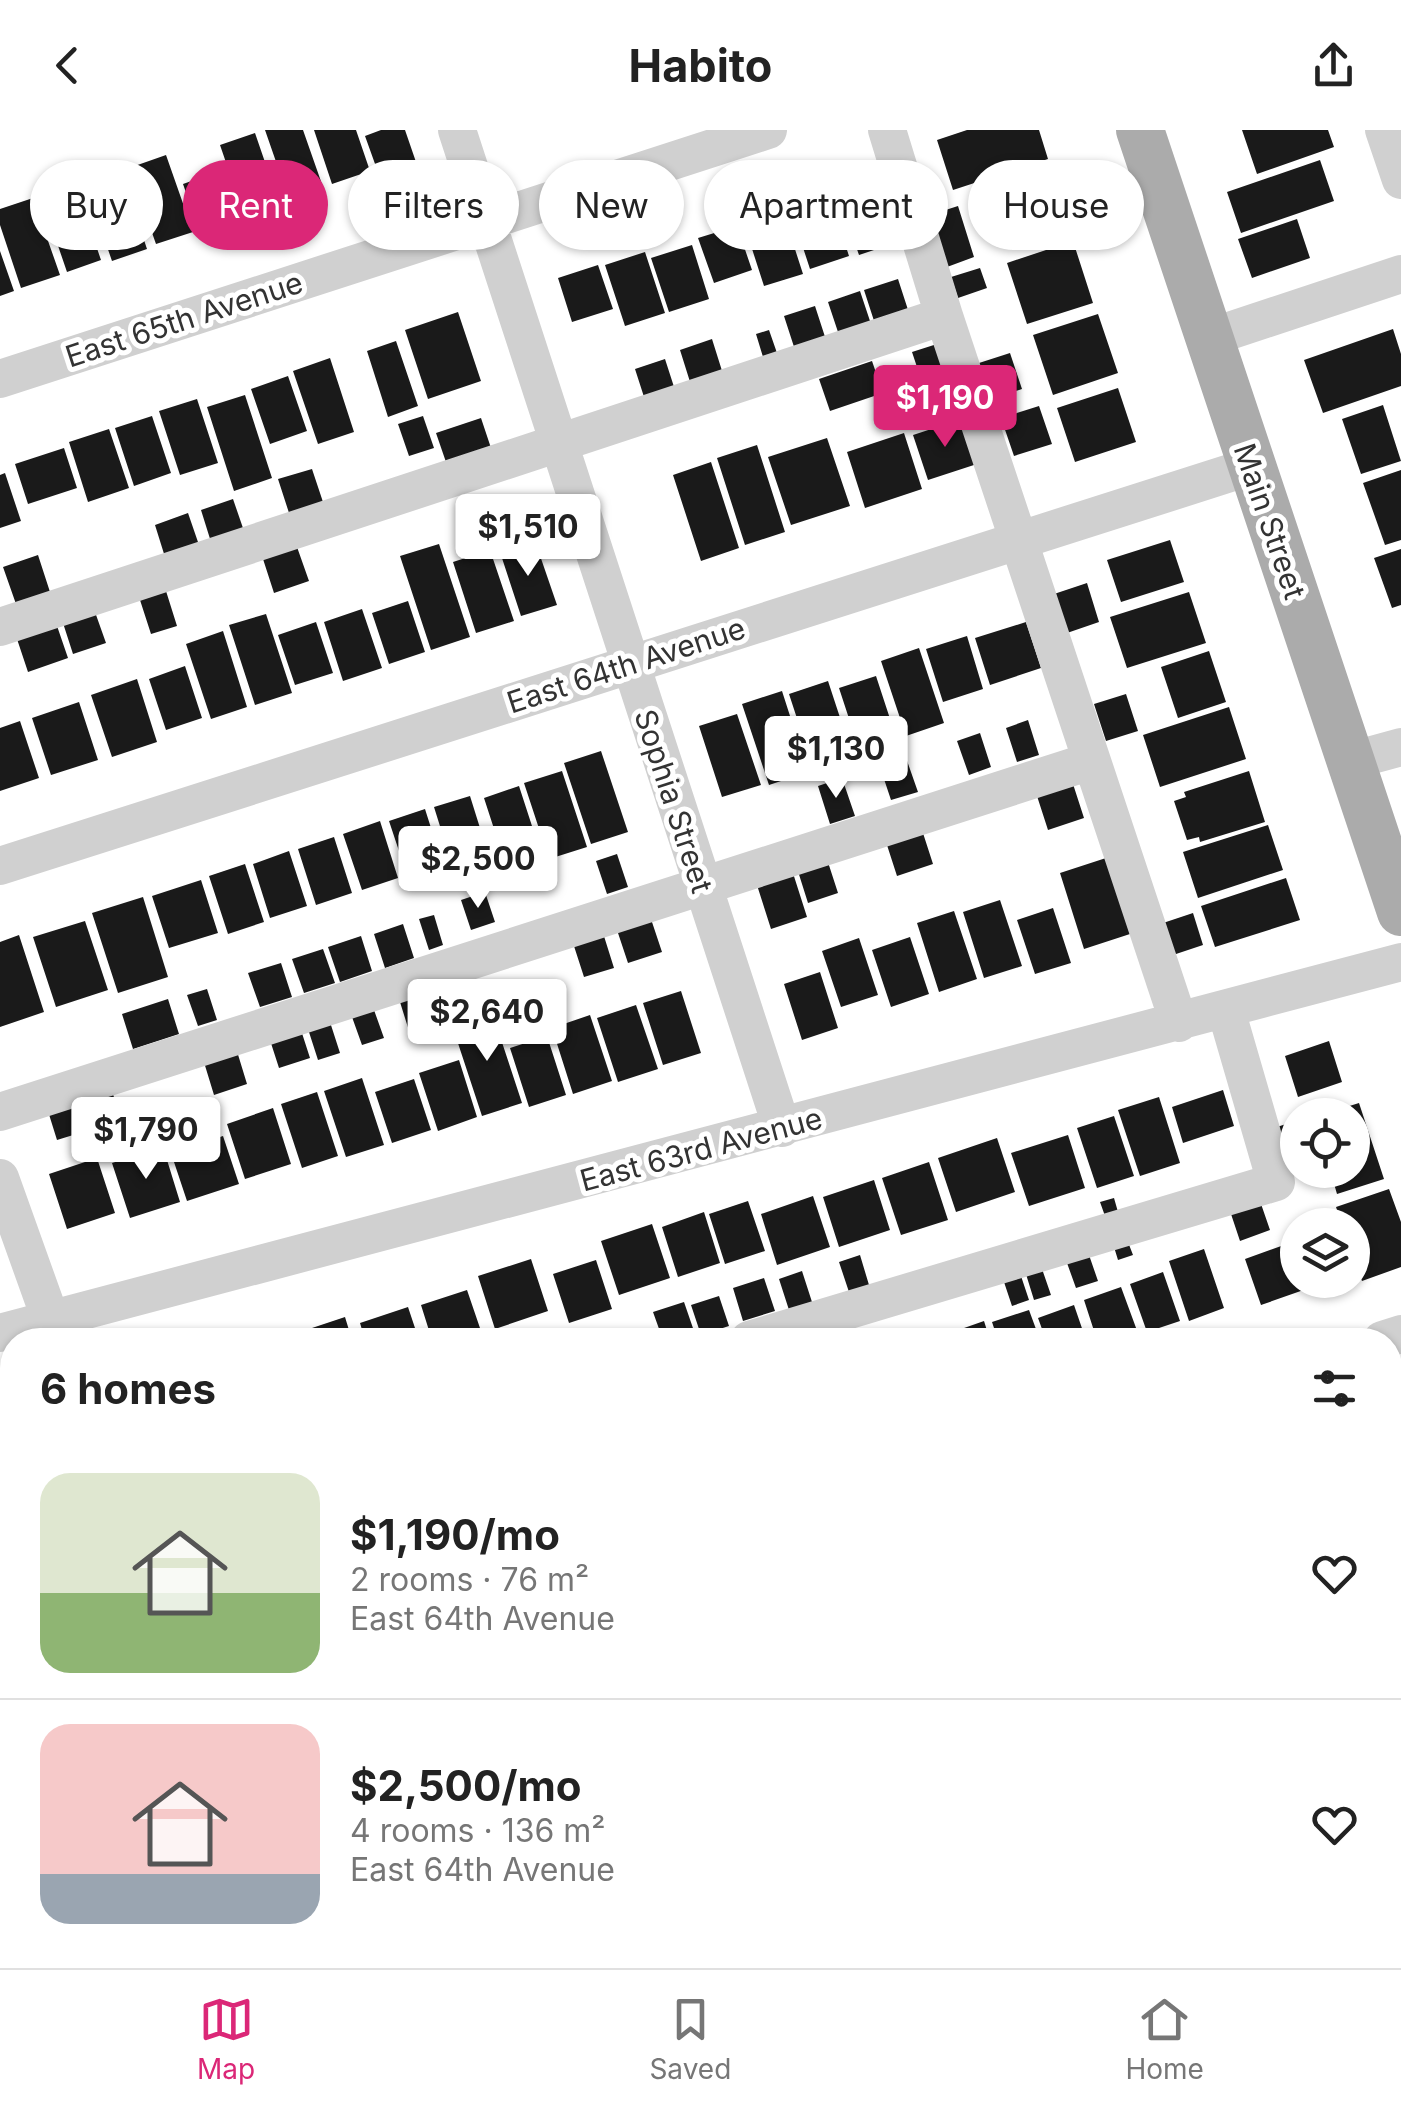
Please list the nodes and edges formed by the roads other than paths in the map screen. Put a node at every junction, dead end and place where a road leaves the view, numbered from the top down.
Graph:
1 (458, 130) edge
2 (768, 130) edge
3 (887, 130) edge
4 (1140, 130) edge
5 (1384, 130) edge
6 (467, 160) edge
7 (1401, 180) edge
8 (519, 210) edge
9 (396, 250) edge
10 (495, 250) edge
11 (1401, 274) edge
12 (944, 316) junction
13 (1208, 338) junction
14 (0, 379) edge
15 (559, 443) junction
16 (1252, 466) junction
17 (1018, 540) junction
18 (0, 627) edge
19 (629, 664) junction
20 (1401, 747) edge
21 (1091, 761) junction
22 (1350, 761) junction
23 (0, 866) edge
24 (701, 886) junction
25 (1401, 912) edge
26 (1401, 962) edge
27 (1226, 1010) junction
28 (1178, 1022) junction
29 (0, 1112) edge
30 (782, 1128) junction
31 (0, 1178) edge
32 (54, 1328) edge
33 (62, 1328) edge
34 (789, 1328) edge

1 - 6 street, Sophia Street
2 - 8 street, East 65th Avenue
3 - 12 street
4 - 13 main road, Main Street
5 - 7 street
9 - 14 street, East 65th Avenue
10 - 15 street, Sophia Street
11 - 13 street
12 - 15 street
12 - 17 street
13 - 16 main road, Main Street
15 - 18 street
15 - 19 street, Sophia Street
16 - 17 street, East 64th Avenue
16 - 22 main road, Main Street
17 - 19 street, East 64th Avenue
17 - 21 street
19 - 23 street, East 64th Avenue
19 - 24 street, Sophia Street
20 - 22 street
21 - 24 street
21 - 28 street
22 - 25 main road, Main Street
24 - 29 street
24 - 30 street, Sophia Street
26 - 27 street, East 63rd Avenue
27 - 28 street, East 63rd Avenue
27 - 34 street
28 - 30 street, East 63rd Avenue
30 - 33 street, East 63rd Avenue
31 - 32 street

